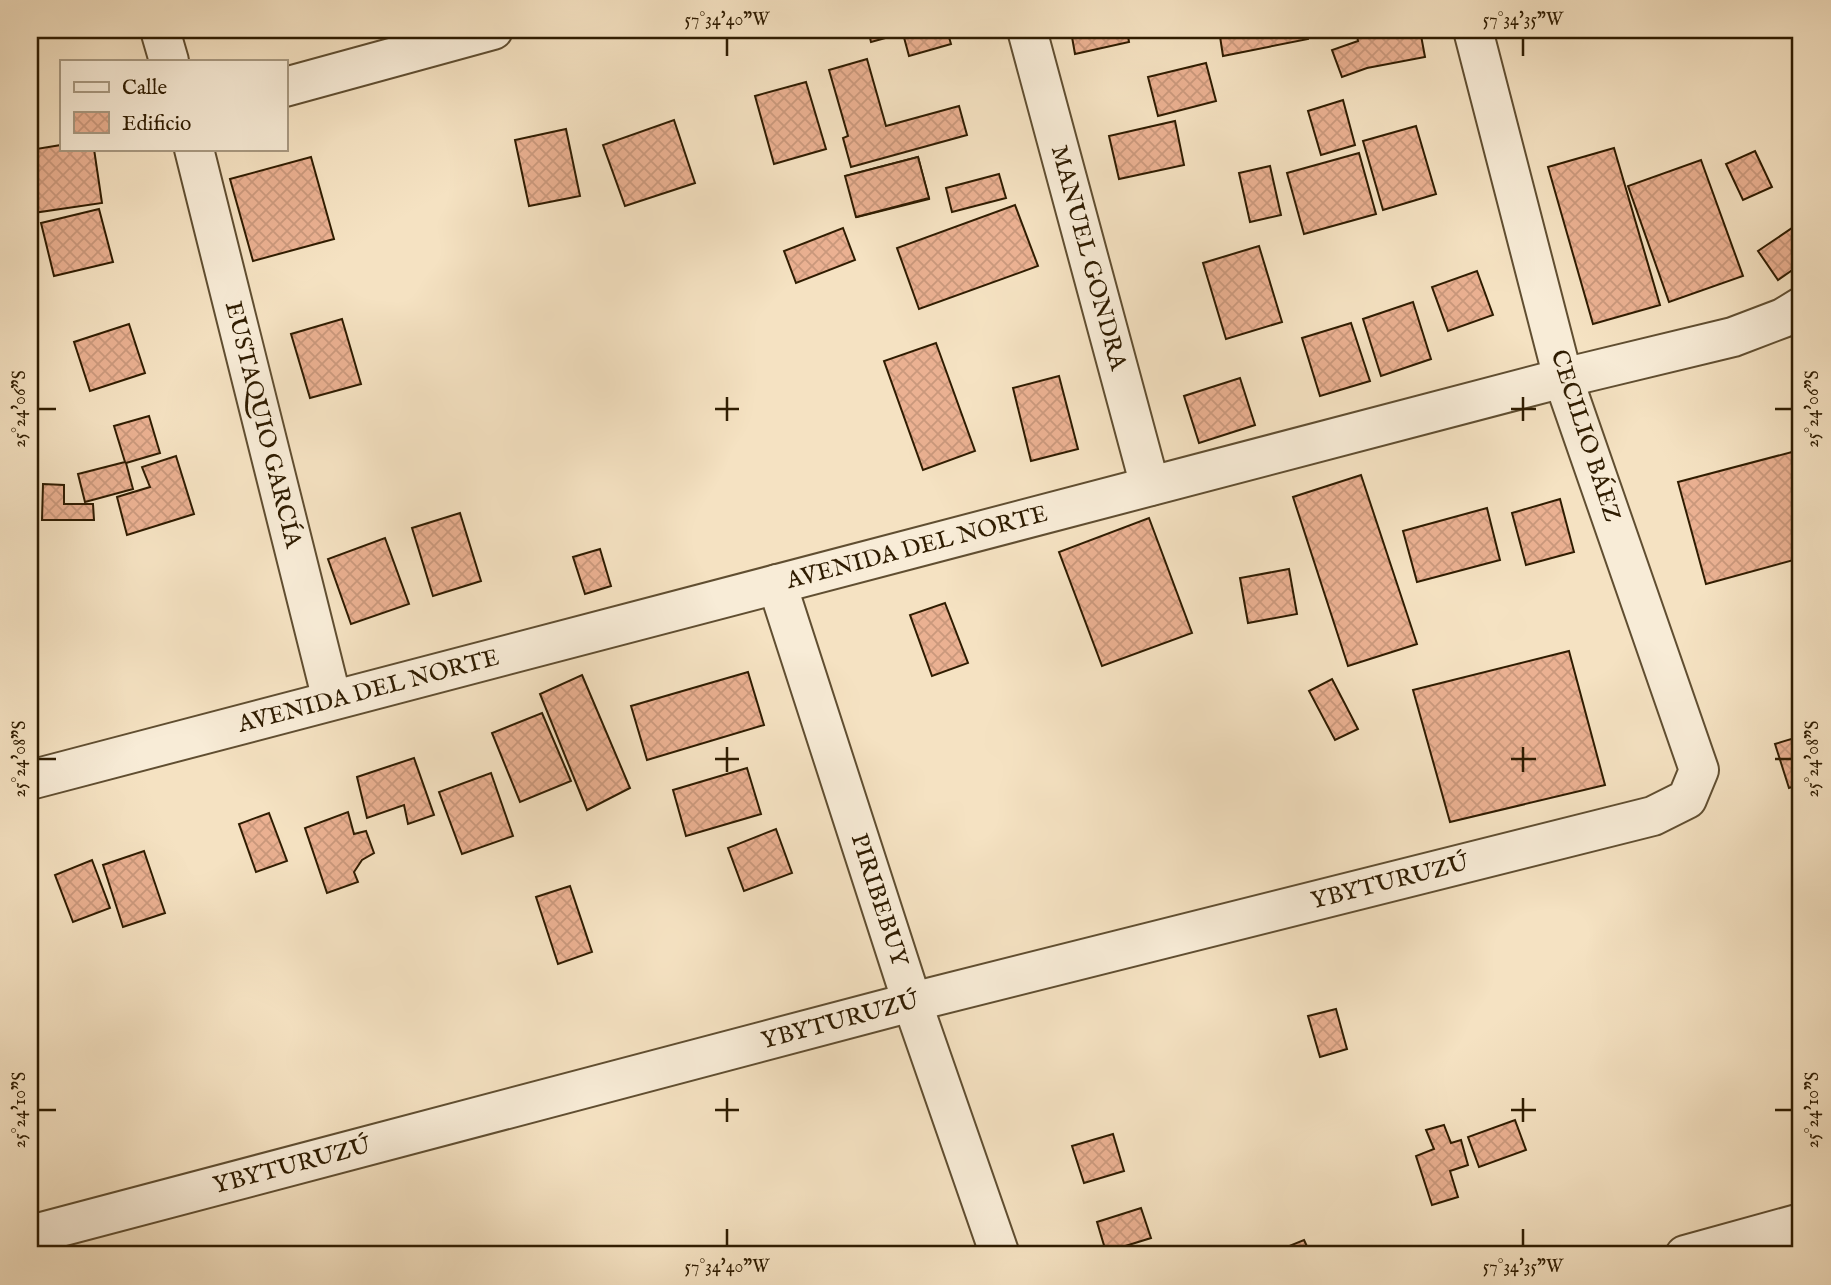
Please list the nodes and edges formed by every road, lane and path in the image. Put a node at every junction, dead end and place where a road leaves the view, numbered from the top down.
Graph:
1 (159, 30) edge
2 (493, 30) edge
3 (1027, 30) edge
4 (1473, 30) edge
5 (169, 60) edge
6 (287, 86) edge
7 (194, 150) edge
8 (1801, 307) edge
9 (1563, 377) junction
10 (1150, 486) junction
11 (777, 584) junction
12 (332, 700) junction
13 (30, 779) edge
14 (1653, 816) joint
15 (912, 1002) junction
16 (1801, 1223) edge
17 (30, 1235) edge
18 (1000, 1255) edge
19 (1685, 1255) edge

1 - 5 street
2 - 6 street
3 - 10 street, MANUEL GONDRA
4 - 9 street, CECILIO BÁEZ
7 - 12 street, EUSTAQUIO GARCÍA
8 - 9 street, AVENIDA DEL NORTE
9 - 10 street, AVENIDA DEL NORTE
9 - 14 street, CECILIO BÁEZ
10 - 11 street, AVENIDA DEL NORTE
11 - 12 street, AVENIDA DEL NORTE
11 - 15 street, PIRIBEBUY
12 - 13 street, AVENIDA DEL NORTE
14 - 15 street, YBYTURUZÚ
15 - 17 street, YBYTURUZÚ
15 - 18 street, PIRIBEBUY
16 - 19 street

